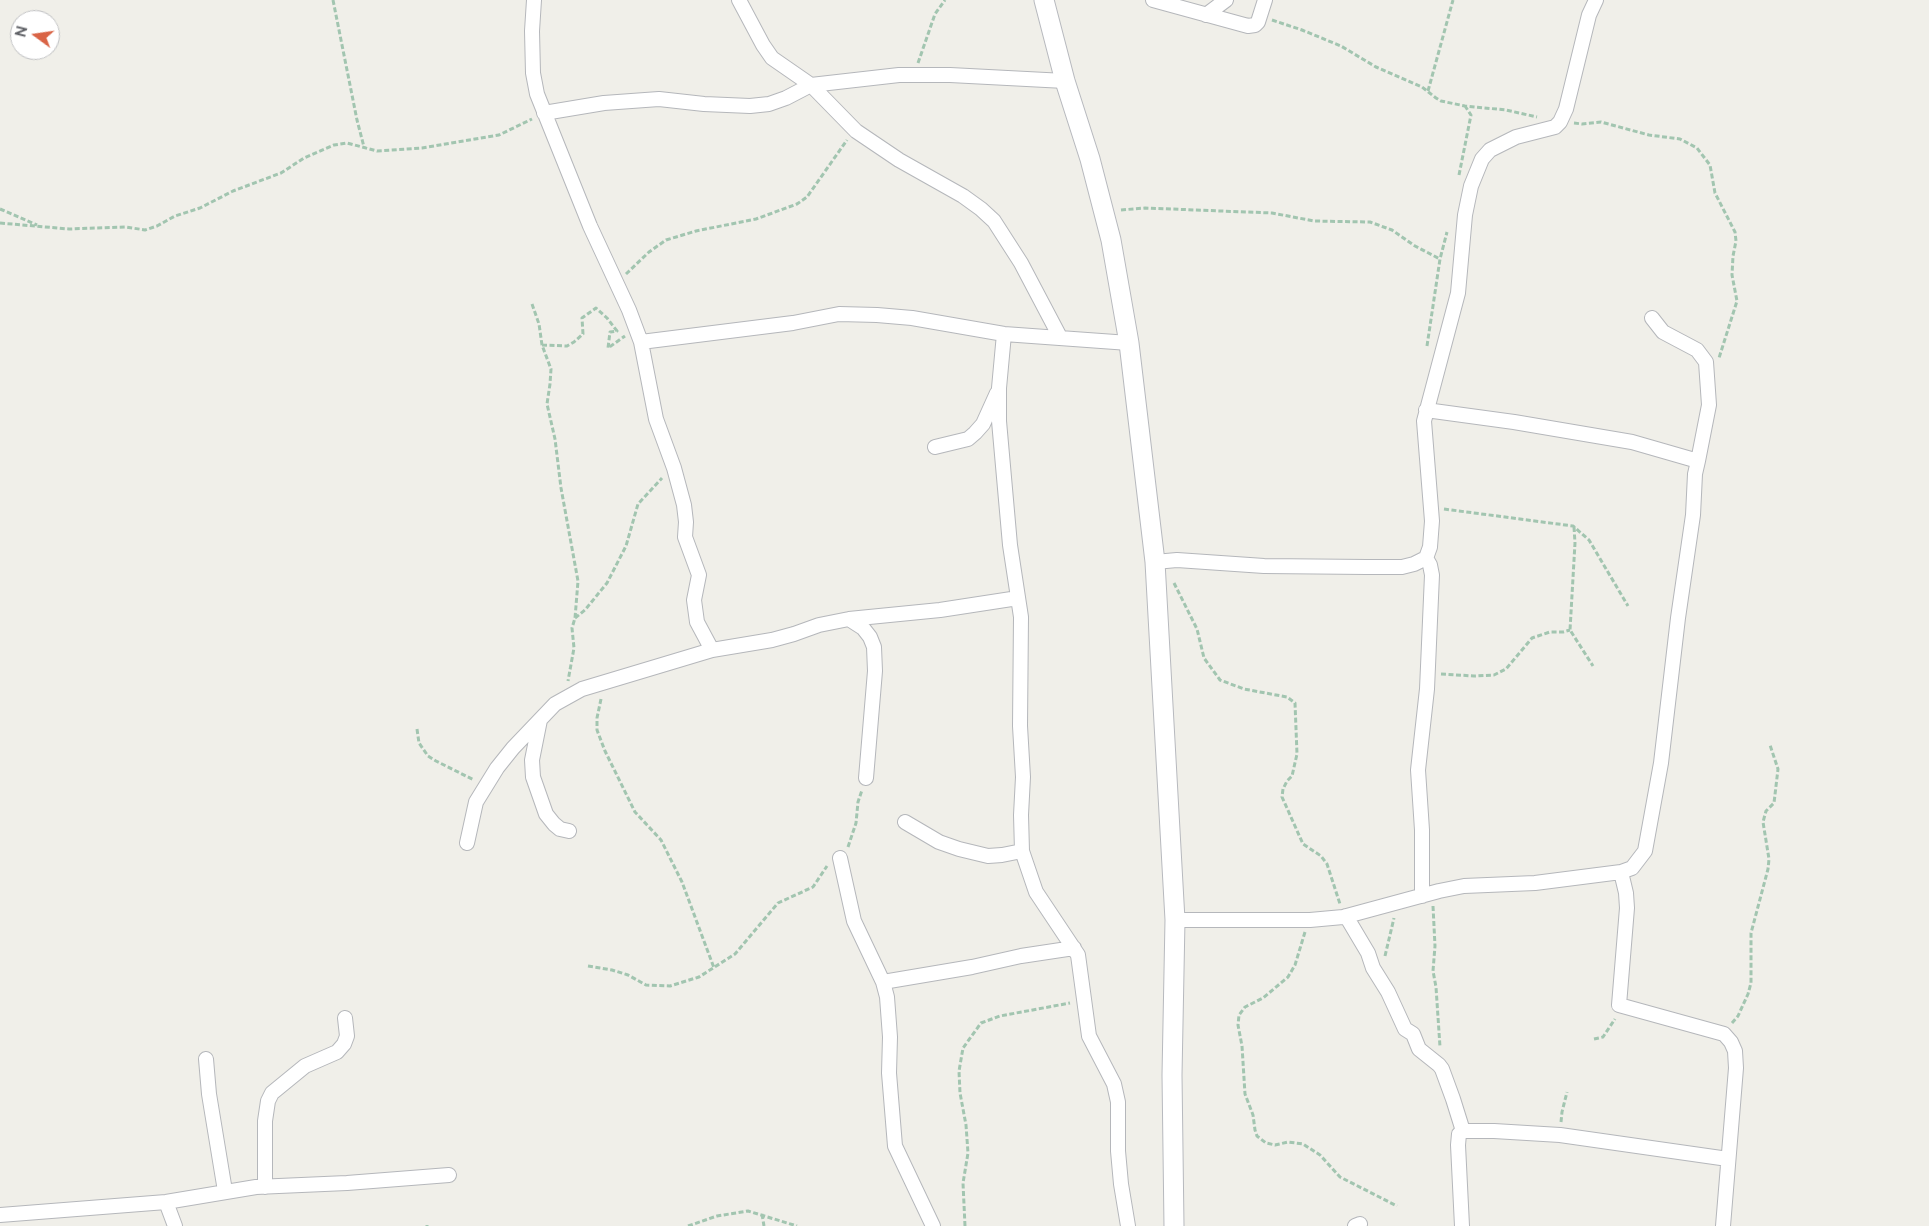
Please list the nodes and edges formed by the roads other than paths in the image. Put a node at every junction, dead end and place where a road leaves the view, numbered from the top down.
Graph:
1 (534, 0) edge
2 (739, 0) edge
3 (1044, 0) edge
4 (1153, 0) edge
5 (1226, 0) edge
6 (1265, 0) edge
7 (1596, 0) edge
8 (1206, 15) junction
9 (1065, 81) junction
10 (811, 85) junction
11 (544, 114) junction
12 (1652, 318) dead end
13 (1004, 334) junction
14 (1060, 337) junction
15 (641, 342) junction
16 (1130, 343) junction
17 (999, 388) junction
18 (1426, 410) junction
19 (935, 448) dead end
20 (1698, 461) junction
21 (1426, 558) junction
22 (1161, 562) junction
23 (1018, 598) junction
24 (849, 619) junction
25 (712, 650) junction
26 (540, 719) junction
27 (866, 778) road end
28 (905, 822) dead end
29 (569, 831) dead end
30 (467, 843) dead end
31 (1022, 851) junction
32 (840, 858) road end
33 (1621, 872) junction
34 (1427, 894) junction
35 (1344, 916) junction
36 (1175, 920) junction
37 (1074, 948) junction
38 (883, 982) junction
39 (345, 1018) dead end
40 (206, 1058) dead end
41 (1463, 1131) junction
42 (1728, 1159) junction
43 (450, 1175) dead end
44 (265, 1187) junction
45 (225, 1191) junction
46 (166, 1202) junction
47 (0, 1215) edge
48 (175, 1226) edge
49 (933, 1226) edge
50 (1128, 1226) edge
51 (1174, 1226) edge
52 (1462, 1226) edge
53 (1723, 1226) edge

1 - 11 street
2 - 10 street
3 - 9 street
4 - 8 street
5 - 8 street
6 - 8 street
7 - 18 street
9 - 10 street
9 - 16 street
10 - 11 street
10 - 14 street
11 - 15 street
12 - 20 street
13 - 14 street
13 - 15 street
13 - 17 street
14 - 16 street
15 - 25 street
16 - 22 street
17 - 19 street
17 - 23 street
18 - 20 street
18 - 21 street
20 - 33 street
21 - 22 street
21 - 34 street
22 - 36 street
23 - 24 street
23 - 31 street
24 - 25 street
24 - 27 street
25 - 26 street
26 - 29 street
26 - 30 street
28 - 31 street
31 - 37 street
32 - 38 street
33 - 34 street
33 - 42 street
34 - 35 street
35 - 36 street
35 - 41 street
36 - 51 street
37 - 38 street
37 - 50 street
38 - 49 street
39 - 44 street
40 - 45 street
41 - 42 street
41 - 52 street
42 - 53 street
43 - 44 street
44 - 45 street
45 - 46 street
46 - 47 street
46 - 48 street

